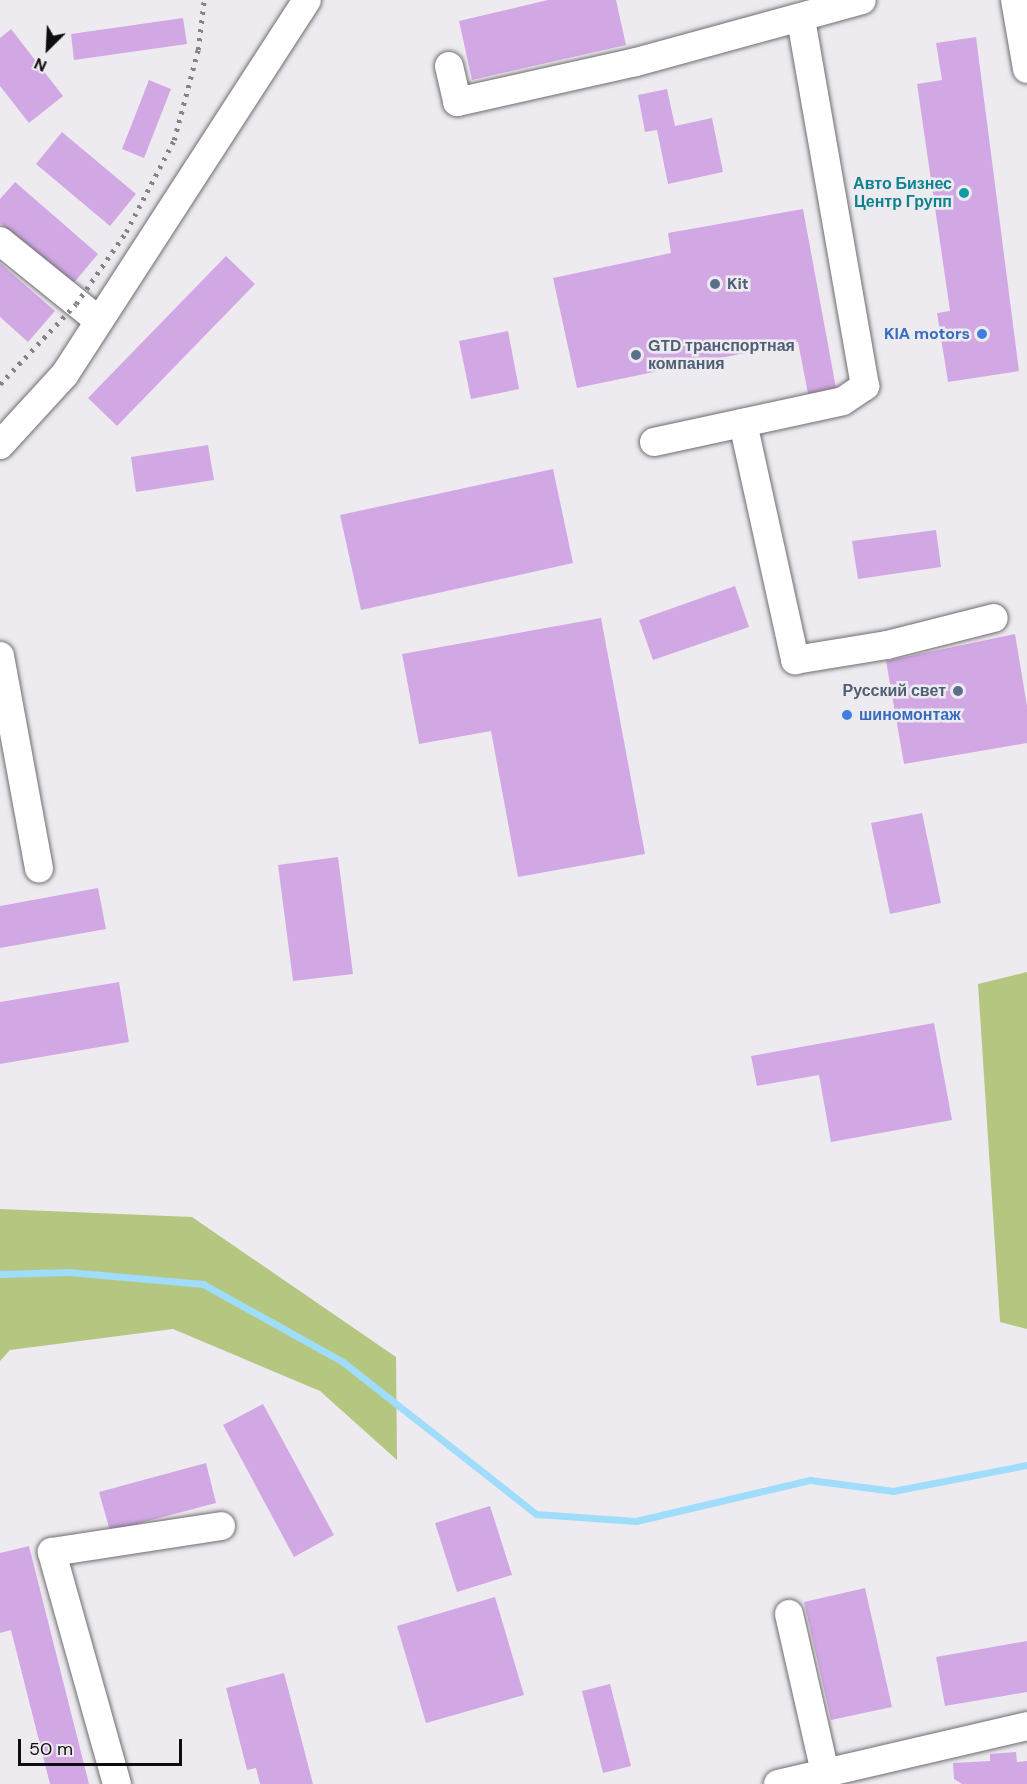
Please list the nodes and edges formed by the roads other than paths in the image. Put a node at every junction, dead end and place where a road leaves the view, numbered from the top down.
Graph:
1 (307, 0) edge
2 (862, 0) edge
3 (1016, 0) edge
4 (801, 19) junction
5 (449, 66) dead end
6 (1027, 69) edge
7 (0, 241) edge
8 (99, 321) junction
9 (743, 423) junction
10 (654, 442) dead end
11 (0, 445) edge
12 (994, 618) dead end
13 (0, 656) edge
14 (39, 868) dead end
15 (221, 1526) dead end
16 (789, 1614) dead end
17 (1027, 1726) edge
18 (825, 1773) junction
19 (117, 1784) edge
20 (778, 1784) edge

1 - 8 street
2 - 4 street
3 - 6 street
4 - 5 street
4 - 9 street
7 - 8 street
8 - 11 street
9 - 10 street
9 - 12 street
13 - 14 street
15 - 19 street
16 - 18 street
17 - 18 street
18 - 20 street

